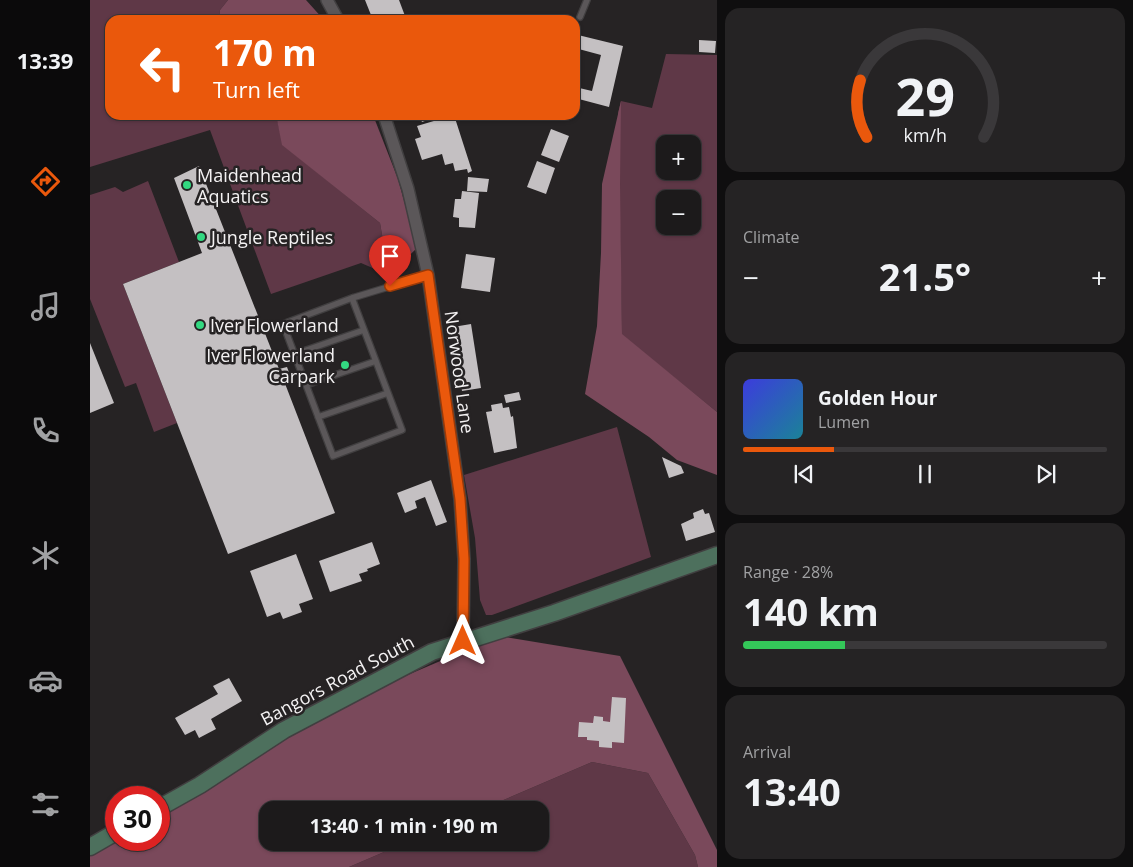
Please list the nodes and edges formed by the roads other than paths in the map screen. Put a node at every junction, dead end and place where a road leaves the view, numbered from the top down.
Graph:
1 (327, 0) edge
2 (588, 0) edge
3 (335, 15) edge
4 (580, 17) dead end
5 (386, 120) edge
6 (428, 275) junction
7 (352, 298) junction
8 (364, 330) junction
9 (294, 354) junction
10 (376, 361) junction
11 (306, 385) junction
12 (388, 393) junction
13 (318, 417) junction
14 (717, 555) edge
15 (463, 641) junction
16 (170, 802) edge
17 (105, 838) edge
18 (90, 847) edge

1 - 3 street
2 - 4 lane
5 - 6 street, Norwood Lane
6 - 7 lane
6 - 15 street, Norwood Lane
7 - 8 lane
7 - 9 lane
8 - 9 lane
8 - 10 lane
9 - 11 lane
10 - 11 lane
10 - 12 lane
11 - 13 lane
12 - 13 lane
12 - 13 lane
14 - 15 street, Bangors Road South
15 - 16 street, Bangors Road South
17 - 18 street

